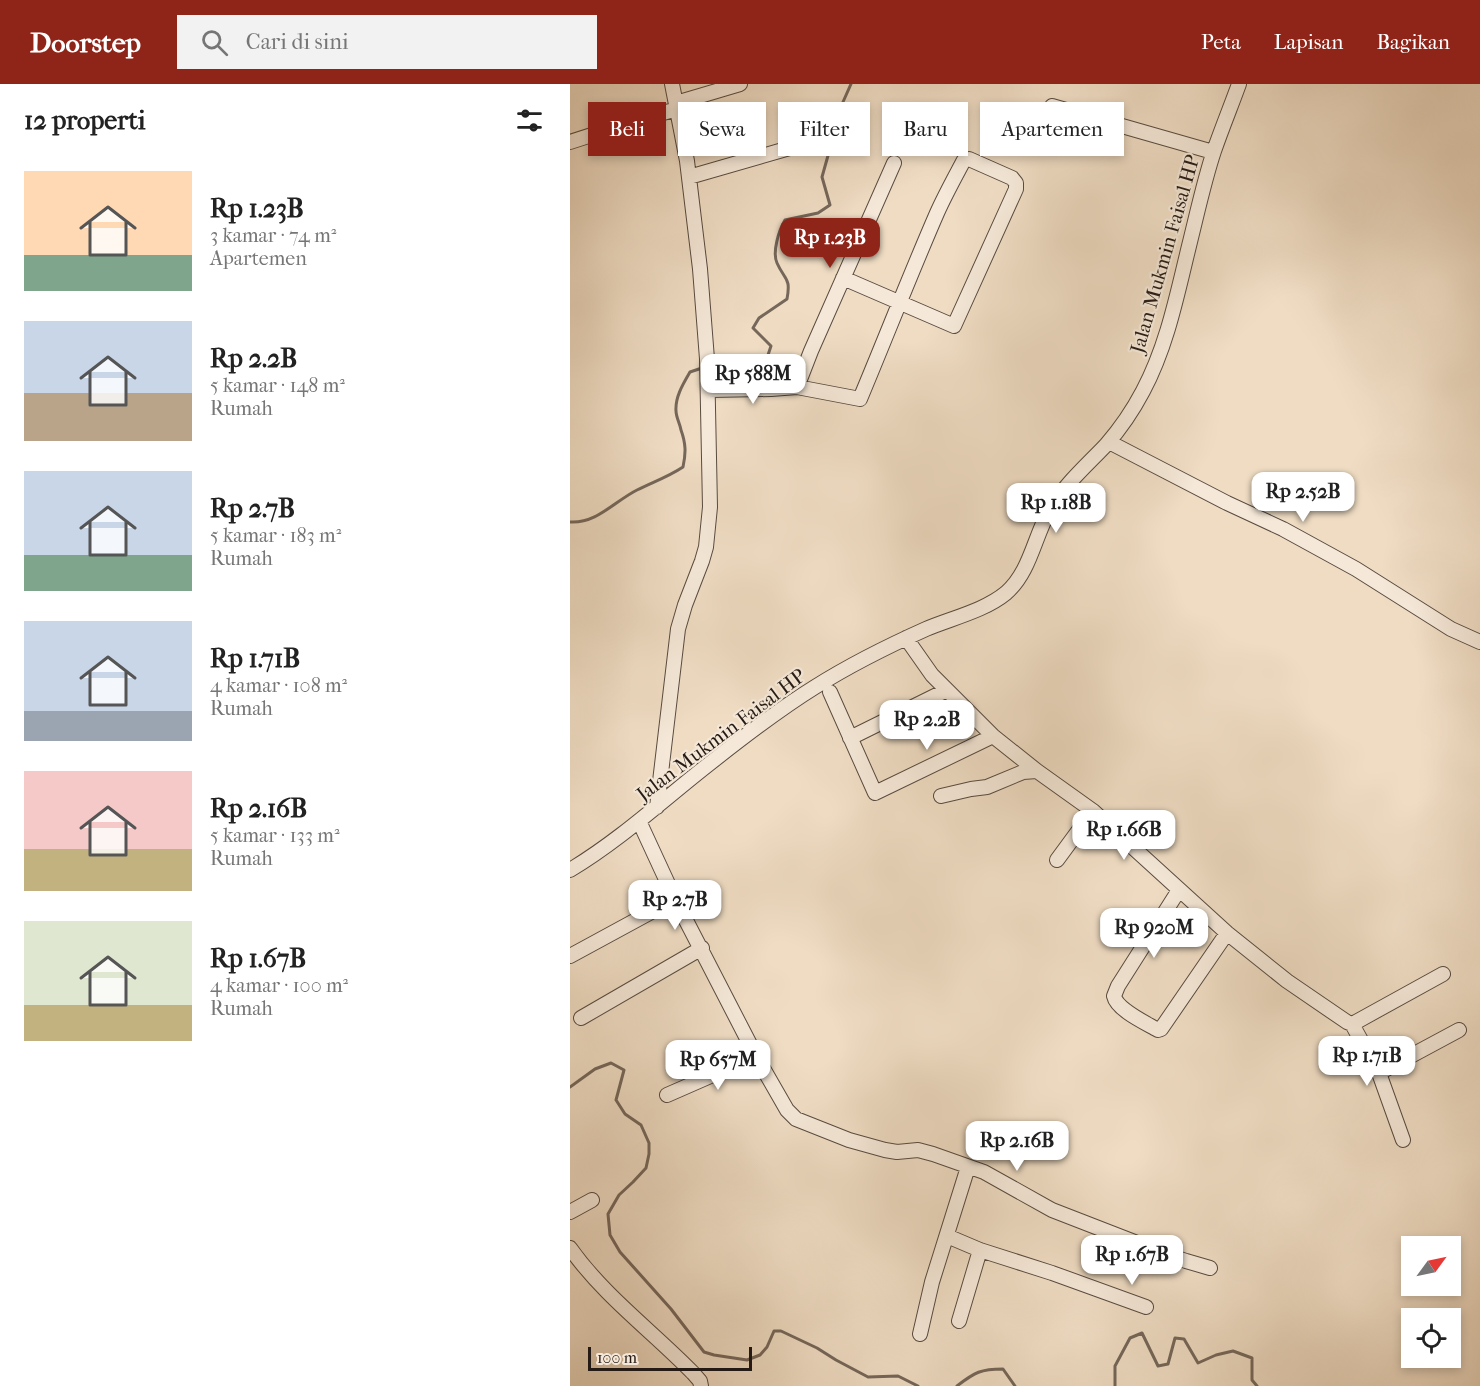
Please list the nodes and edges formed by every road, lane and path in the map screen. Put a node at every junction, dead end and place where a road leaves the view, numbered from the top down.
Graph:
1 (672, 84) edge
2 (740, 84) edge
3 (1239, 84) edge
4 (677, 106) junction
5 (1124, 126) edge
6 (570, 142) edge
7 (778, 151) edge
8 (1214, 152) junction
9 (894, 164) dead end
10 (689, 177) junction
11 (843, 278) junction
12 (900, 303) junction
13 (708, 384) junction
14 (797, 387) junction
15 (1108, 442) junction
16 (906, 638) junction
17 (1480, 642) edge
18 (947, 690) junction
19 (830, 692) dead end
20 (993, 736) junction
21 (850, 738) junction
22 (1037, 771) junction
23 (940, 796) dead end
24 (657, 807) junction
25 (1093, 811) junction
26 (639, 821) junction
27 (1057, 860) dead end
28 (570, 870) edge
29 (1179, 890) junction
30 (675, 899) junction
31 (1227, 933) junction
32 (702, 948) junction
33 (570, 956) edge
34 (1443, 974) dead end
35 (581, 1018) dead end
36 (1352, 1024) junction
37 (1459, 1030) dead end
38 (756, 1056) junction
39 (1379, 1073) junction
40 (667, 1095) dead end
41 (1402, 1140) dead end
42 (968, 1167) junction
43 (592, 1200) dead end
44 (570, 1212) edge
45 (947, 1236) junction
46 (570, 1248) edge
47 (980, 1250) junction
48 (1210, 1268) dead end
49 (1146, 1307) dead end
50 (959, 1321) dead end
51 (920, 1334) dead end
52 (701, 1386) edge

1 - 4 street
2 - 4 street
3 - 8 street, Jalan Mukmin Faisal HP
4 - 6 street
4 - 10 street
5 - 8 street
7 - 10 street
8 - 15 street, Jalan Mukmin Faisal HP
9 - 11 street
10 - 13 street
11 - 12 street
11 - 14 street
12 - 12 street
12 - 14 street
13 - 14 street
13 - 24 street
15 - 16 street, Jalan Mukmin Faisal HP
15 - 17 street
16 - 18 street
16 - 24 street, Jalan Mukmin Faisal HP
18 - 20 street
18 - 21 street
19 - 21 street
20 - 21 street
20 - 22 street
22 - 23 street
22 - 25 street
24 - 26 street, Jalan Mukmin Faisal HP
25 - 27 street
25 - 29 street
26 - 28 street, Jalan Mukmin Faisal HP
26 - 30 street
29 - 31 street
29 - 31 street
30 - 32 street
30 - 33 street
31 - 36 street
32 - 35 street
32 - 38 street
34 - 36 street
36 - 39 street
37 - 39 street
38 - 40 street
38 - 42 street
39 - 41 street
42 - 45 street
42 - 48 street
43 - 44 street
45 - 47 street
45 - 51 street
46 - 52 street
47 - 49 street
47 - 50 street

